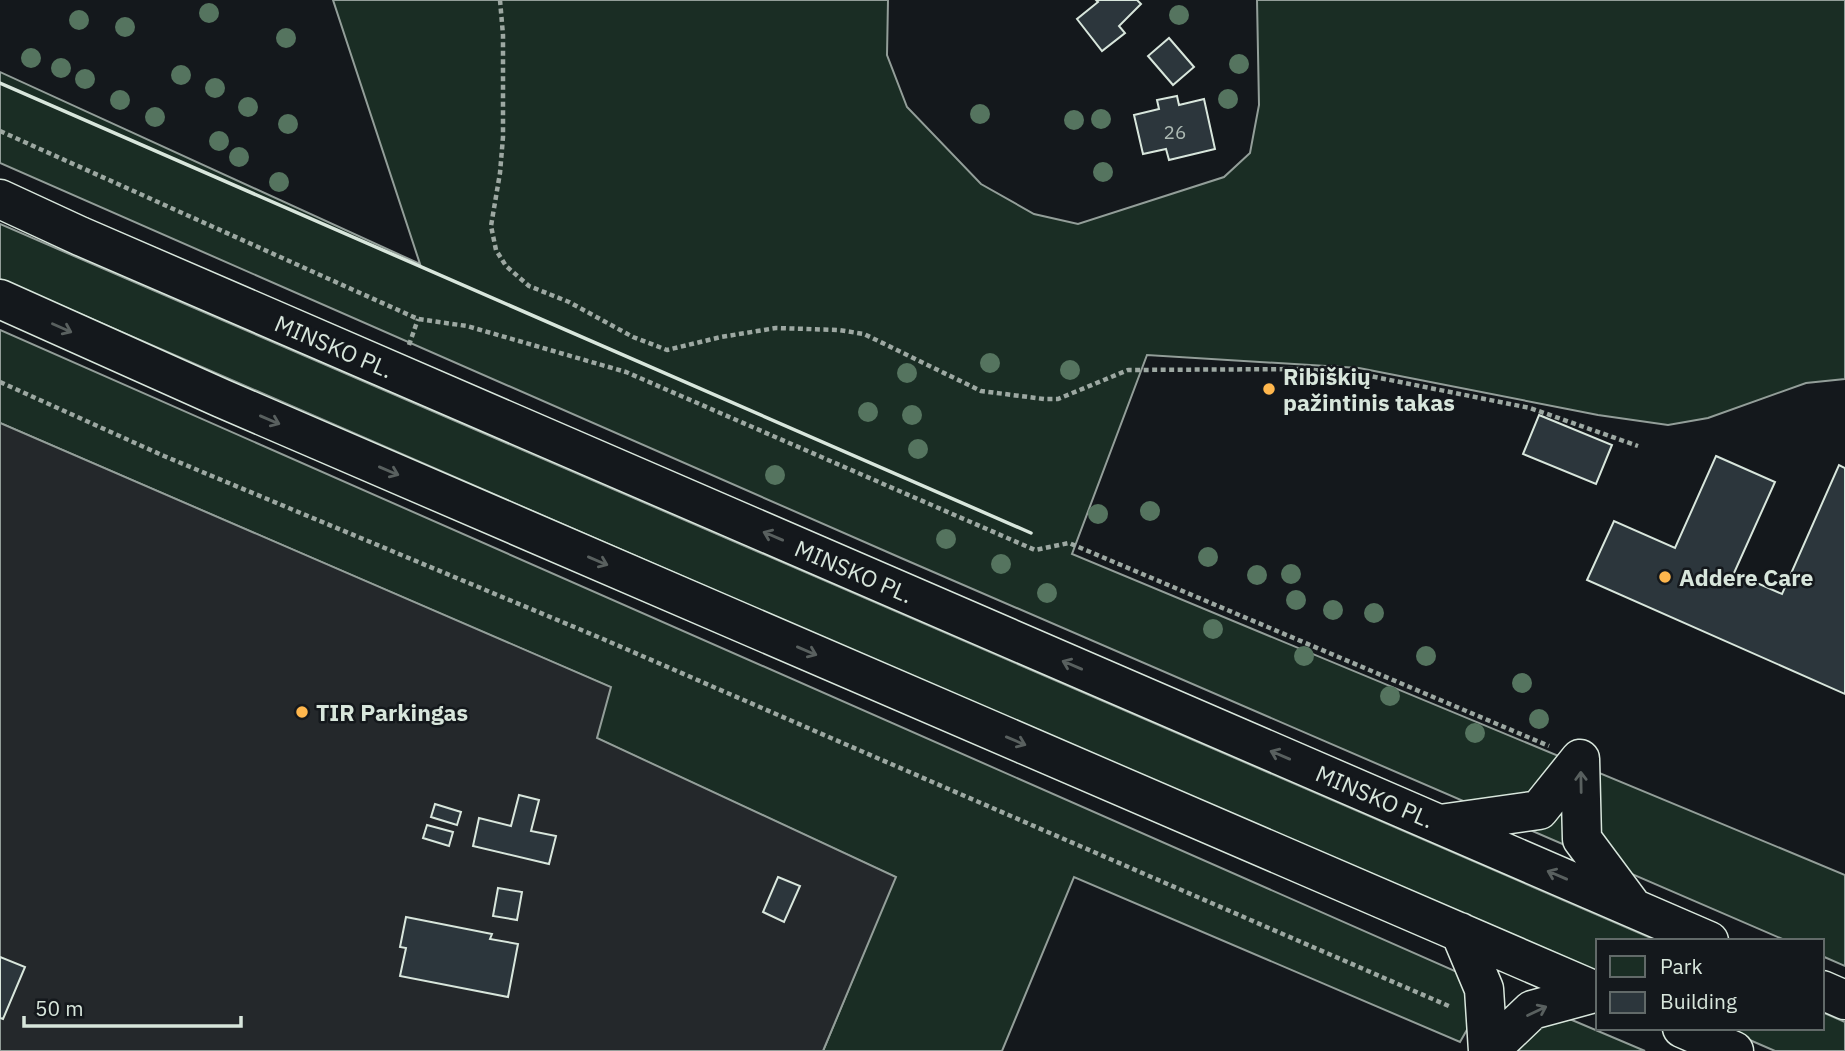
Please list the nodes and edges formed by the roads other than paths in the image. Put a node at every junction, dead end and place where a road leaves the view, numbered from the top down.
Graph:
1 (0, 199) edge
2 (0, 299) edge
3 (1440, 824) junction
4 (1632, 907) junction
5 (1460, 932) junction
6 (1704, 939) edge
7 (1596, 991) edge
8 (1824, 991) edge
9 (1596, 993) edge
10 (1845, 1000) edge
11 (1687, 1030) edge
12 (1488, 1042) edge
13 (1734, 1051) edge

3 -> 1 highway, MINSKO PL.
2 -> 5 highway
4 -> 3 highway, MINSKO PL.
4 -> 3 highway
4 - 6 highway, MINSKO PL.
5 - 7 highway
5 - 12 highway
8 - 10 highway
12 -> 9 highway
11 - 13 highway

